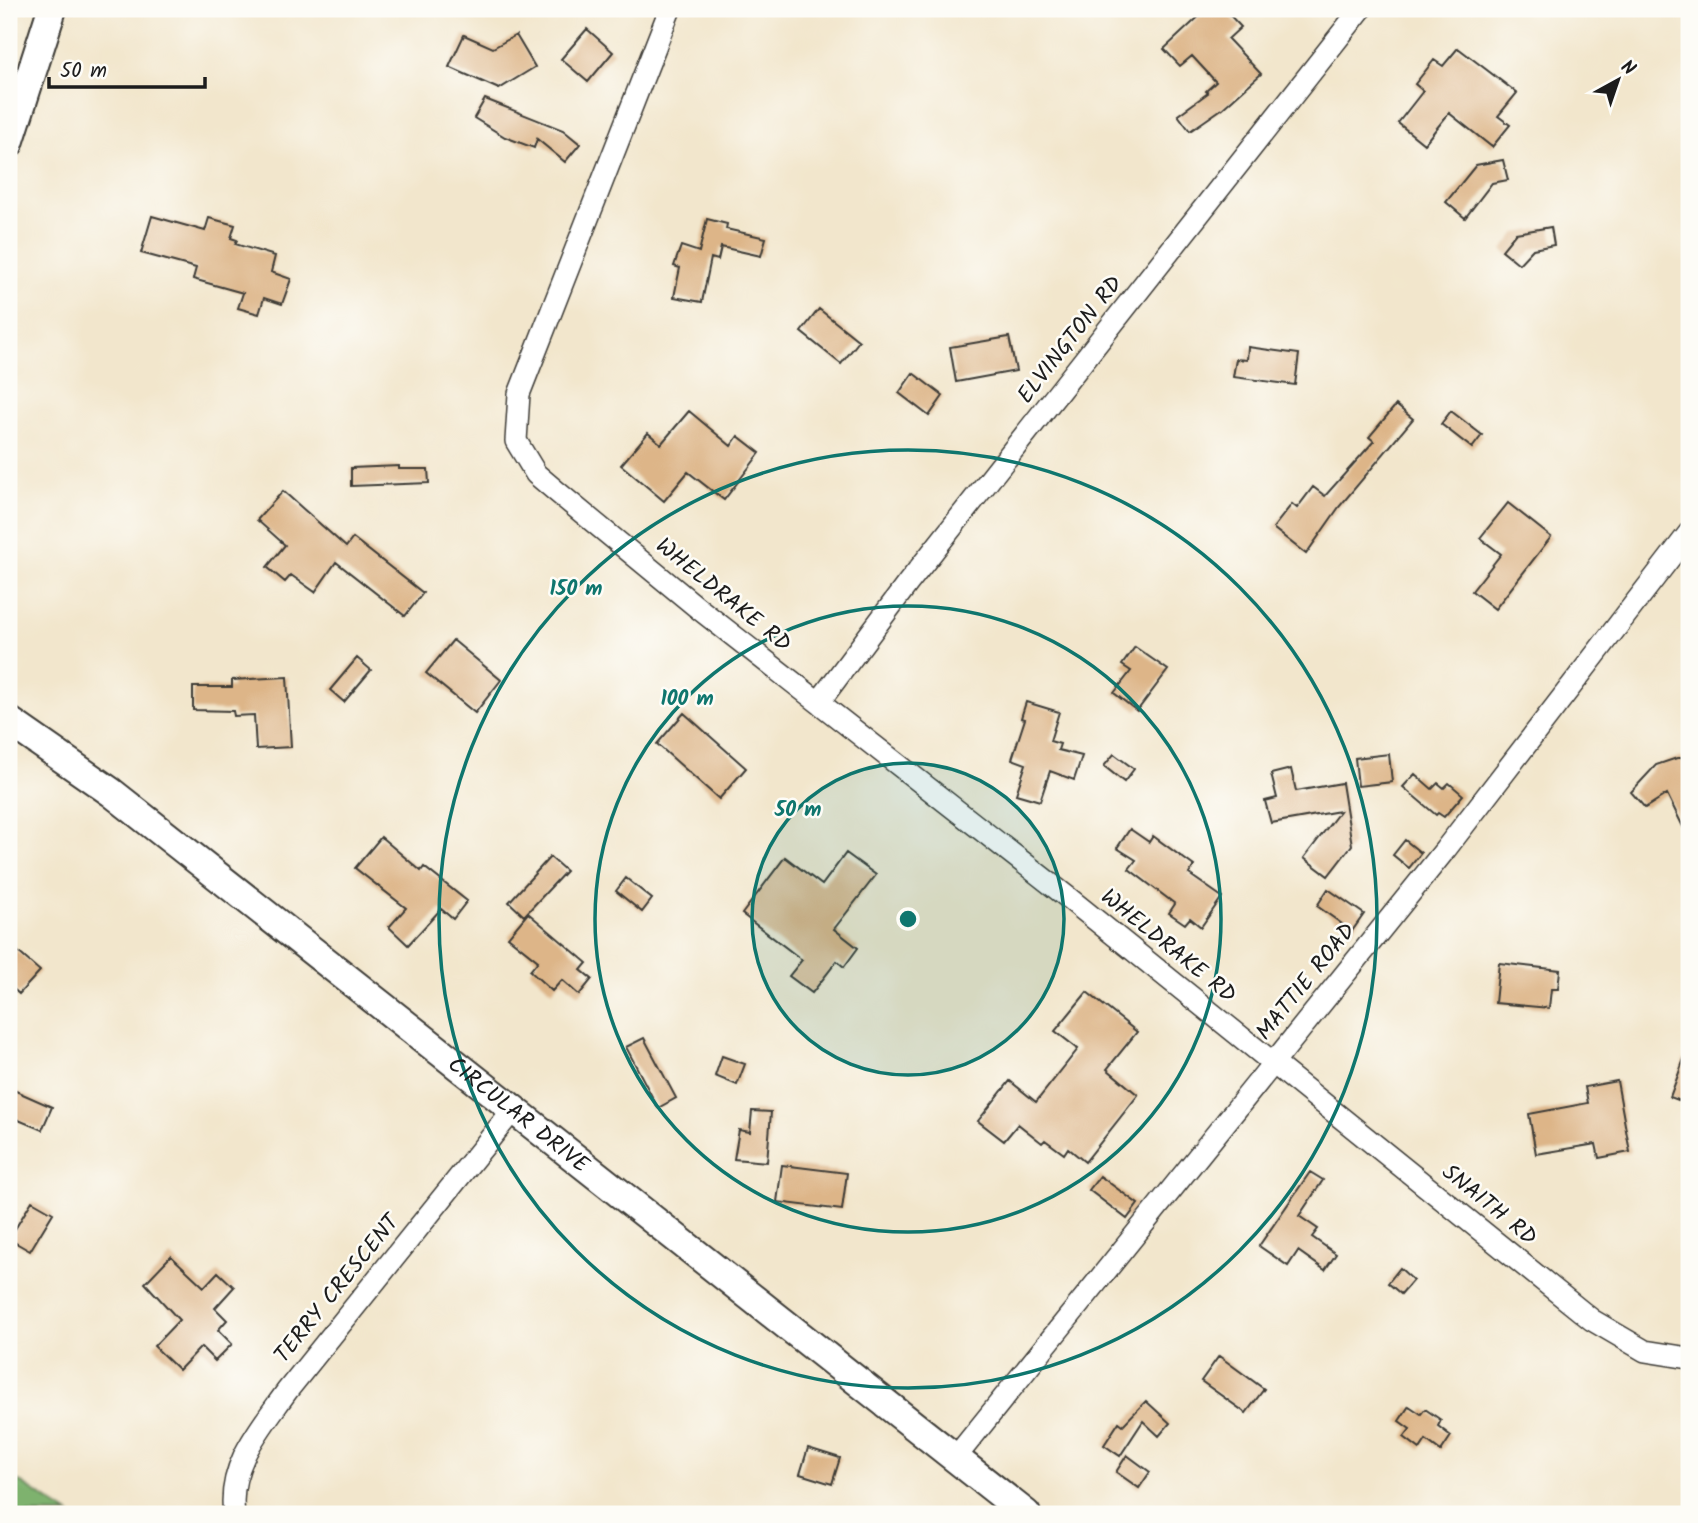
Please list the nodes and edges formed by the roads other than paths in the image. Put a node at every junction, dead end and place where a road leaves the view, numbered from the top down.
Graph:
1 (52, 9) edge
2 (670, 9) edge
3 (1361, 9) edge
4 (9, 143) edge
5 (1689, 533) edge
6 (819, 702) junction
7 (9, 721) edge
8 (1273, 1063) junction
9 (513, 1110) junction
10 (1689, 1358) edge
11 (956, 1457) junction
12 (234, 1514) edge
13 (1026, 1514) edge

1 - 4 street
2 - 6 street, WHELDRAKE RD
3 - 6 street, ELVINGTON RD
5 - 8 street, MATTIE ROAD
6 - 8 street, WHELDRAKE RD
7 - 9 street, CIRCULAR DRIVE
8 - 10 street, SNAITH RD
8 - 11 street, MATTIE ROAD
9 - 11 street, CIRCULAR DRIVE
9 - 12 street, TERRY CRESCENT
11 - 13 street, CIRCULAR DRIVE

